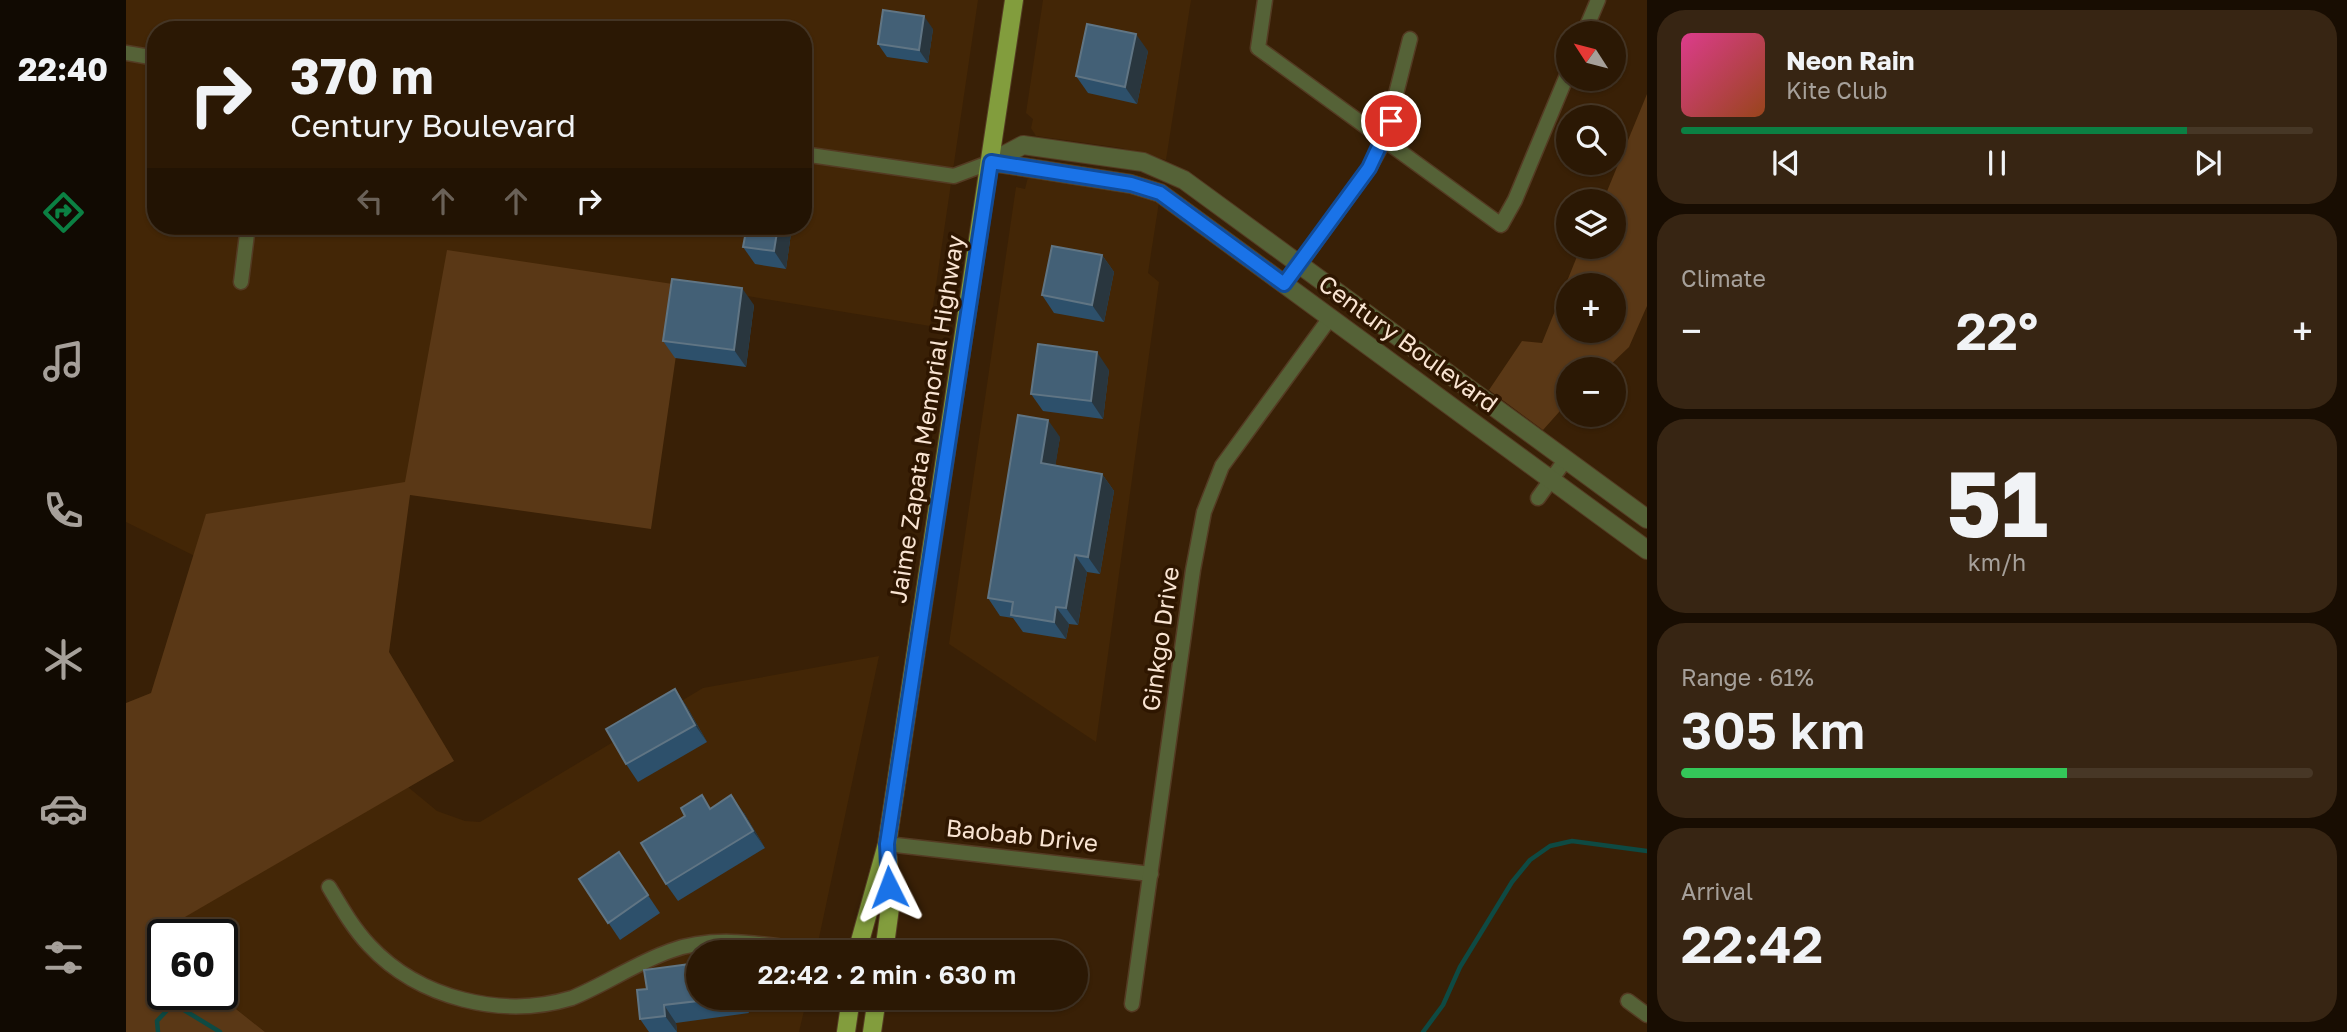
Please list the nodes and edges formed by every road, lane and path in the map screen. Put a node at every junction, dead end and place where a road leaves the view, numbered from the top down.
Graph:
1 (1014, 0) edge
2 (1265, 0) edge
3 (1598, 0) edge
4 (1589, 21) edge
5 (1410, 39) dead end
6 (126, 53) edge
7 (147, 56) edge
8 (1560, 91) edge
9 (1384, 141) junction
10 (812, 155) edge
11 (991, 162) junction
12 (247, 235) edge
13 (1299, 264) junction
14 (241, 282) dead end
15 (1284, 284) junction
16 (1330, 318) junction
17 (1566, 459) junction
18 (1551, 479) junction
19 (1538, 498) dead end
20 (1647, 519) edge
21 (1647, 550) edge
22 (887, 844) junction
23 (1151, 874) junction
24 (329, 887) dead end
25 (860, 940) edge
26 (886, 940) edge
27 (686, 946) edge
28 (1628, 1001) dead end
29 (1132, 1004) dead end
30 (849, 1010) edge
31 (865, 1010) edge
32 (875, 1010) edge
33 (1647, 1014) edge
34 (846, 1032) edge
35 (862, 1032) edge
36 (872, 1032) edge

1 - 11 main road, Jaime Zapata Memorial Highway
2 - 9 street
3 - 4 street
5 - 9 street
6 - 7 street
8 - 9 street
9 - 13 street
10 - 11 street
11 - 13 street, Century Boulevard
11 - 15 street, Century Boulevard
11 - 22 main road, Jaime Zapata Memorial Highway
12 - 14 street
13 - 15 street
13 - 17 street, Century Boulevard
15 - 16 street, Century Boulevard
16 - 18 street, Century Boulevard
16 - 23 street, Ginkgo Drive
17 - 18 street
17 - 20 street, Century Boulevard
18 - 19 street
18 - 21 street, Century Boulevard
22 - 23 street, Baobab Drive
22 - 25 main road, Jaime Zapata Memorial Highway
22 - 26 main road, Jaime Zapata Memorial Highway
23 - 29 street, Ginkgo Drive
24 - 27 street
28 - 33 street
30 - 34 main road
31 - 35 main road
32 - 36 main road

